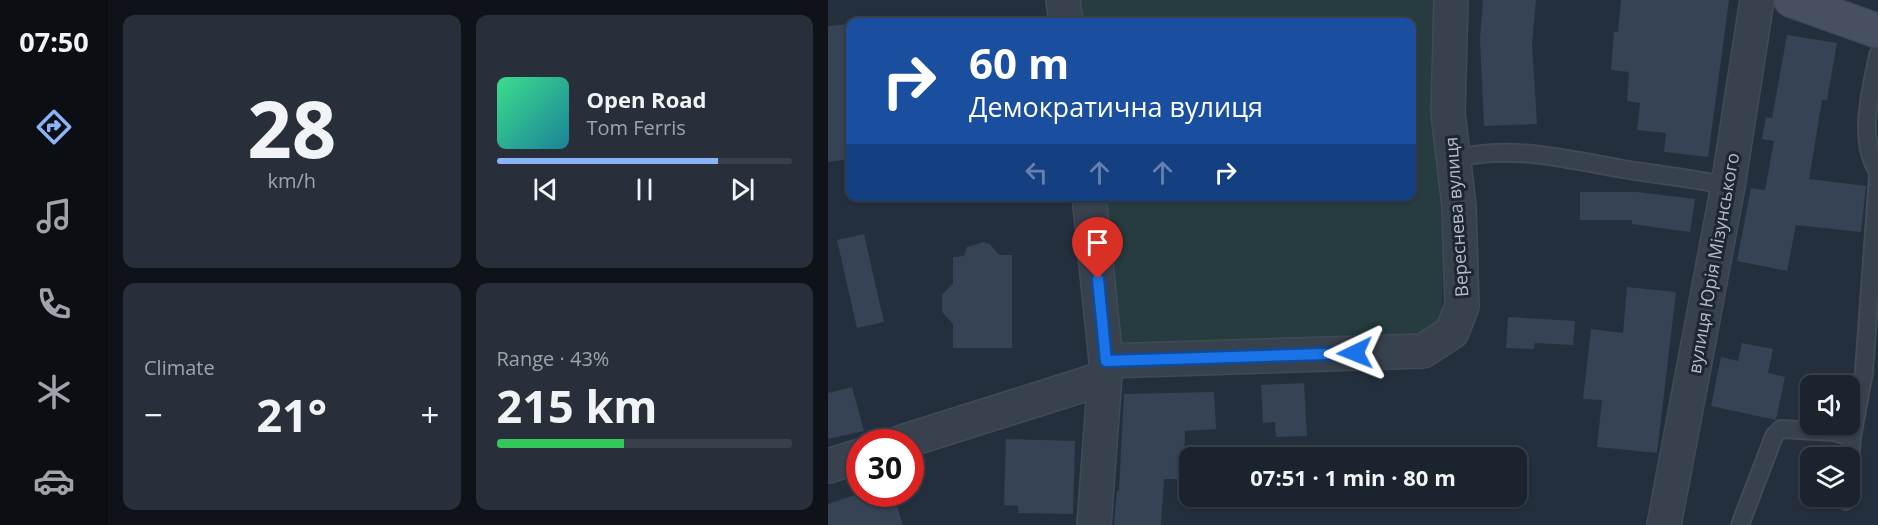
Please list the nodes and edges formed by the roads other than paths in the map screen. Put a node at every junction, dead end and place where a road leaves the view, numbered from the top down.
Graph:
1 (1063, 0) edge
2 (1451, 0) edge
3 (1757, 0) edge
4 (1791, 0) edge
5 (1065, 18) edge
6 (1878, 31) edge
7 (1878, 55) edge
8 (1872, 138) edge
9 (1454, 159) junction
10 (1878, 172) edge
11 (1878, 177) edge
12 (1728, 186) junction
13 (1089, 201) edge
14 (1875, 284) edge
15 (1105, 370) junction
16 (1871, 374) edge
17 (924, 434) edge
18 (1852, 437) junction
19 (1851, 447) edge
20 (846, 460) edge
21 (828, 466) edge
22 (1094, 525) edge
23 (1667, 525) edge
24 (1740, 525) edge

1 - 5 street
2 - 9 street, Вереснева вулиця
3 - 12 street, вулиця Юрія Мізунського
4 - 6 main road
7 - 8 lane
8 - 10 lane
9 - 12 lane
9 - 15 street, Вереснева вулиця
11 - 14 lane
12 - 23 street, вулиця Юрія Мізунського
13 - 15 street
14 - 16 lane
15 - 17 street, Вереснева вулиця
15 - 22 street
16 - 18 lane
18 - 19 lane
18 - 24 lane
20 - 21 street

